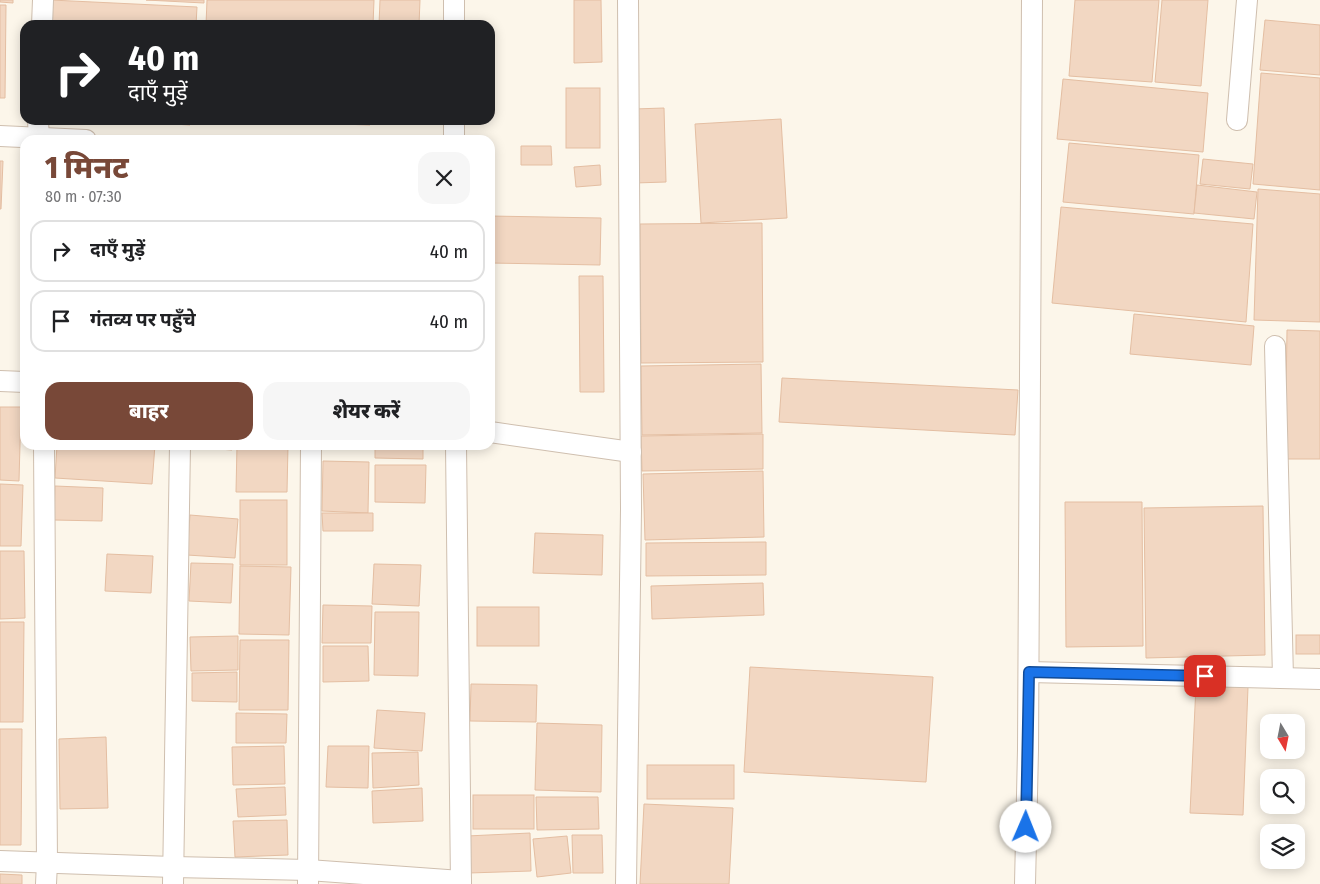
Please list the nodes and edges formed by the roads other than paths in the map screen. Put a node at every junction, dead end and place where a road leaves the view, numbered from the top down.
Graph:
1 (44, 0) edge
2 (454, 0) edge
3 (628, 0) edge
4 (1032, 0) edge
5 (1247, 0) edge
6 (42, 20) edge
7 (454, 20) edge
8 (1237, 120) dead end
9 (39, 133) edge
10 (52, 135) edge
11 (0, 136) edge
12 (1275, 346) dead end
13 (0, 381) edge
14 (20, 382) edge
15 (495, 433) edge
16 (44, 450) edge
17 (180, 450) edge
18 (311, 450) edge
19 (456, 450) edge
20 (631, 452) junction
21 (1029, 672) junction
22 (1283, 678) junction
23 (1320, 679) edge
24 (0, 861) edge
25 (47, 863) junction
26 (173, 876) edge
27 (308, 877) edge
28 (461, 882) edge
29 (46, 884) edge
30 (626, 884) edge
31 (1025, 884) edge

1 - 6 street
2 - 7 street
3 - 20 street
4 - 21 street
5 - 8 street
9 - 10 street
9 - 11 street
12 - 22 street
13 - 14 street
15 - 20 street
16 - 25 street
17 - 26 street
18 - 27 street
19 - 28 street
20 - 30 street
21 - 22 street
21 - 31 street
22 - 23 street
24 - 25 street
25 - 26 street
25 - 29 street
26 - 27 street
27 - 28 street

